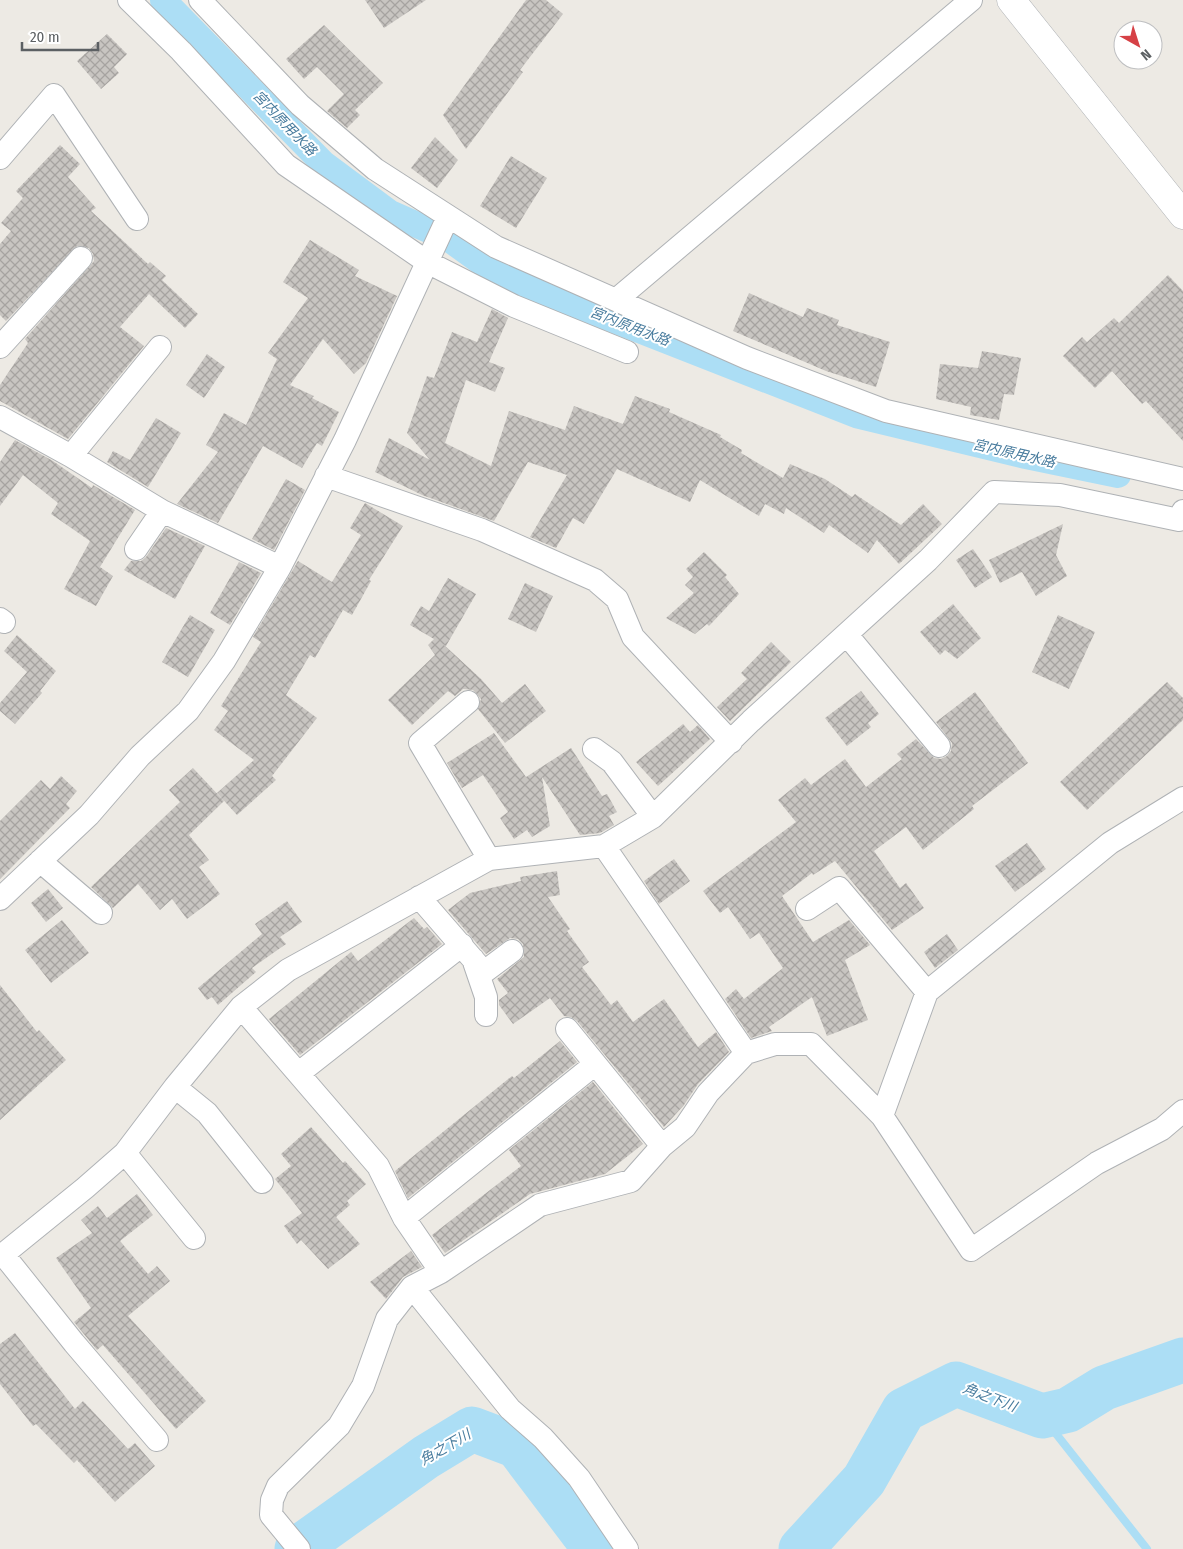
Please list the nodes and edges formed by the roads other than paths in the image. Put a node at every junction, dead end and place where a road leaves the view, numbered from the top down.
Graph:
1 (128, 0) edge
2 (200, 0) edge
3 (971, 0) edge
4 (1011, 0) edge
5 (0, 158) edge
6 (1183, 215) edge
7 (447, 218) junction
8 (137, 219) dead end
9 (81, 258) dead end
10 (427, 261) junction
11 (616, 300) junction
12 (0, 347) edge
13 (160, 347) dead end
14 (627, 352) dead end
15 (0, 418) edge
16 (71, 456) junction
17 (326, 476) junction
18 (1183, 479) edge
19 (162, 511) junction
20 (1181, 518) edge
21 (136, 549) dead end
22 (280, 567) junction
23 (847, 635) junction
24 (468, 702) dead end
25 (731, 742) junction
26 (939, 746) dead end
27 (594, 749) dead end
28 (1183, 798) edge
29 (653, 817) junction
30 (604, 846) junction
31 (489, 859) junction
32 (40, 861) junction
33 (419, 897) junction
34 (0, 899) edge
35 (806, 909) dead end
36 (101, 913) dead end
37 (467, 951) junction
38 (512, 951) dead end
39 (927, 992) junction
40 (241, 1008) junction
41 (486, 1015) dead end
42 (567, 1029) dead end
43 (746, 1053) junction
44 (594, 1065) junction
45 (299, 1073) junction
46 (175, 1087) junction
47 (1183, 1111) edge
48 (882, 1116) junction
49 (662, 1146) junction
50 (125, 1153) junction
51 (262, 1182) dead end
52 (404, 1218) junction
53 (194, 1238) dead end
54 (2, 1255) edge
55 (441, 1272) junction
56 (412, 1287) junction
57 (157, 1440) dead end
58 (295, 1543) edge
59 (627, 1549) edge

1 - 10 street
2 - 7 street
3 - 11 street
4 - 6 street
5 - 8 street
7 - 10 street
7 - 11 street
9 - 12 street
10 - 14 street
10 - 17 street
11 - 18 street
13 - 16 street
15 - 16 street
16 - 19 street
17 - 22 street
17 - 25 street
19 - 21 street
19 - 22 street
20 - 23 street
22 - 32 street
23 - 25 street
23 - 26 street
24 - 31 street
25 - 29 street
27 - 29 street
28 - 39 street
29 - 30 street
30 - 31 street
30 - 43 street
31 - 33 street
32 - 34 street
32 - 36 street
33 - 37 street
33 - 40 street
35 - 39 street
37 - 38 street
37 - 41 street
37 - 45 street
39 - 48 street
40 - 45 street
40 - 46 street
42 - 44 street
43 - 48 street
43 - 49 street
44 - 49 street
44 - 52 street
45 - 52 street
46 - 50 street
46 - 51 street
47 - 48 street
49 - 55 street
50 - 53 street
50 - 54 street
52 - 55 street
54 - 57 street
55 - 56 street
56 - 58 street
56 - 59 street

